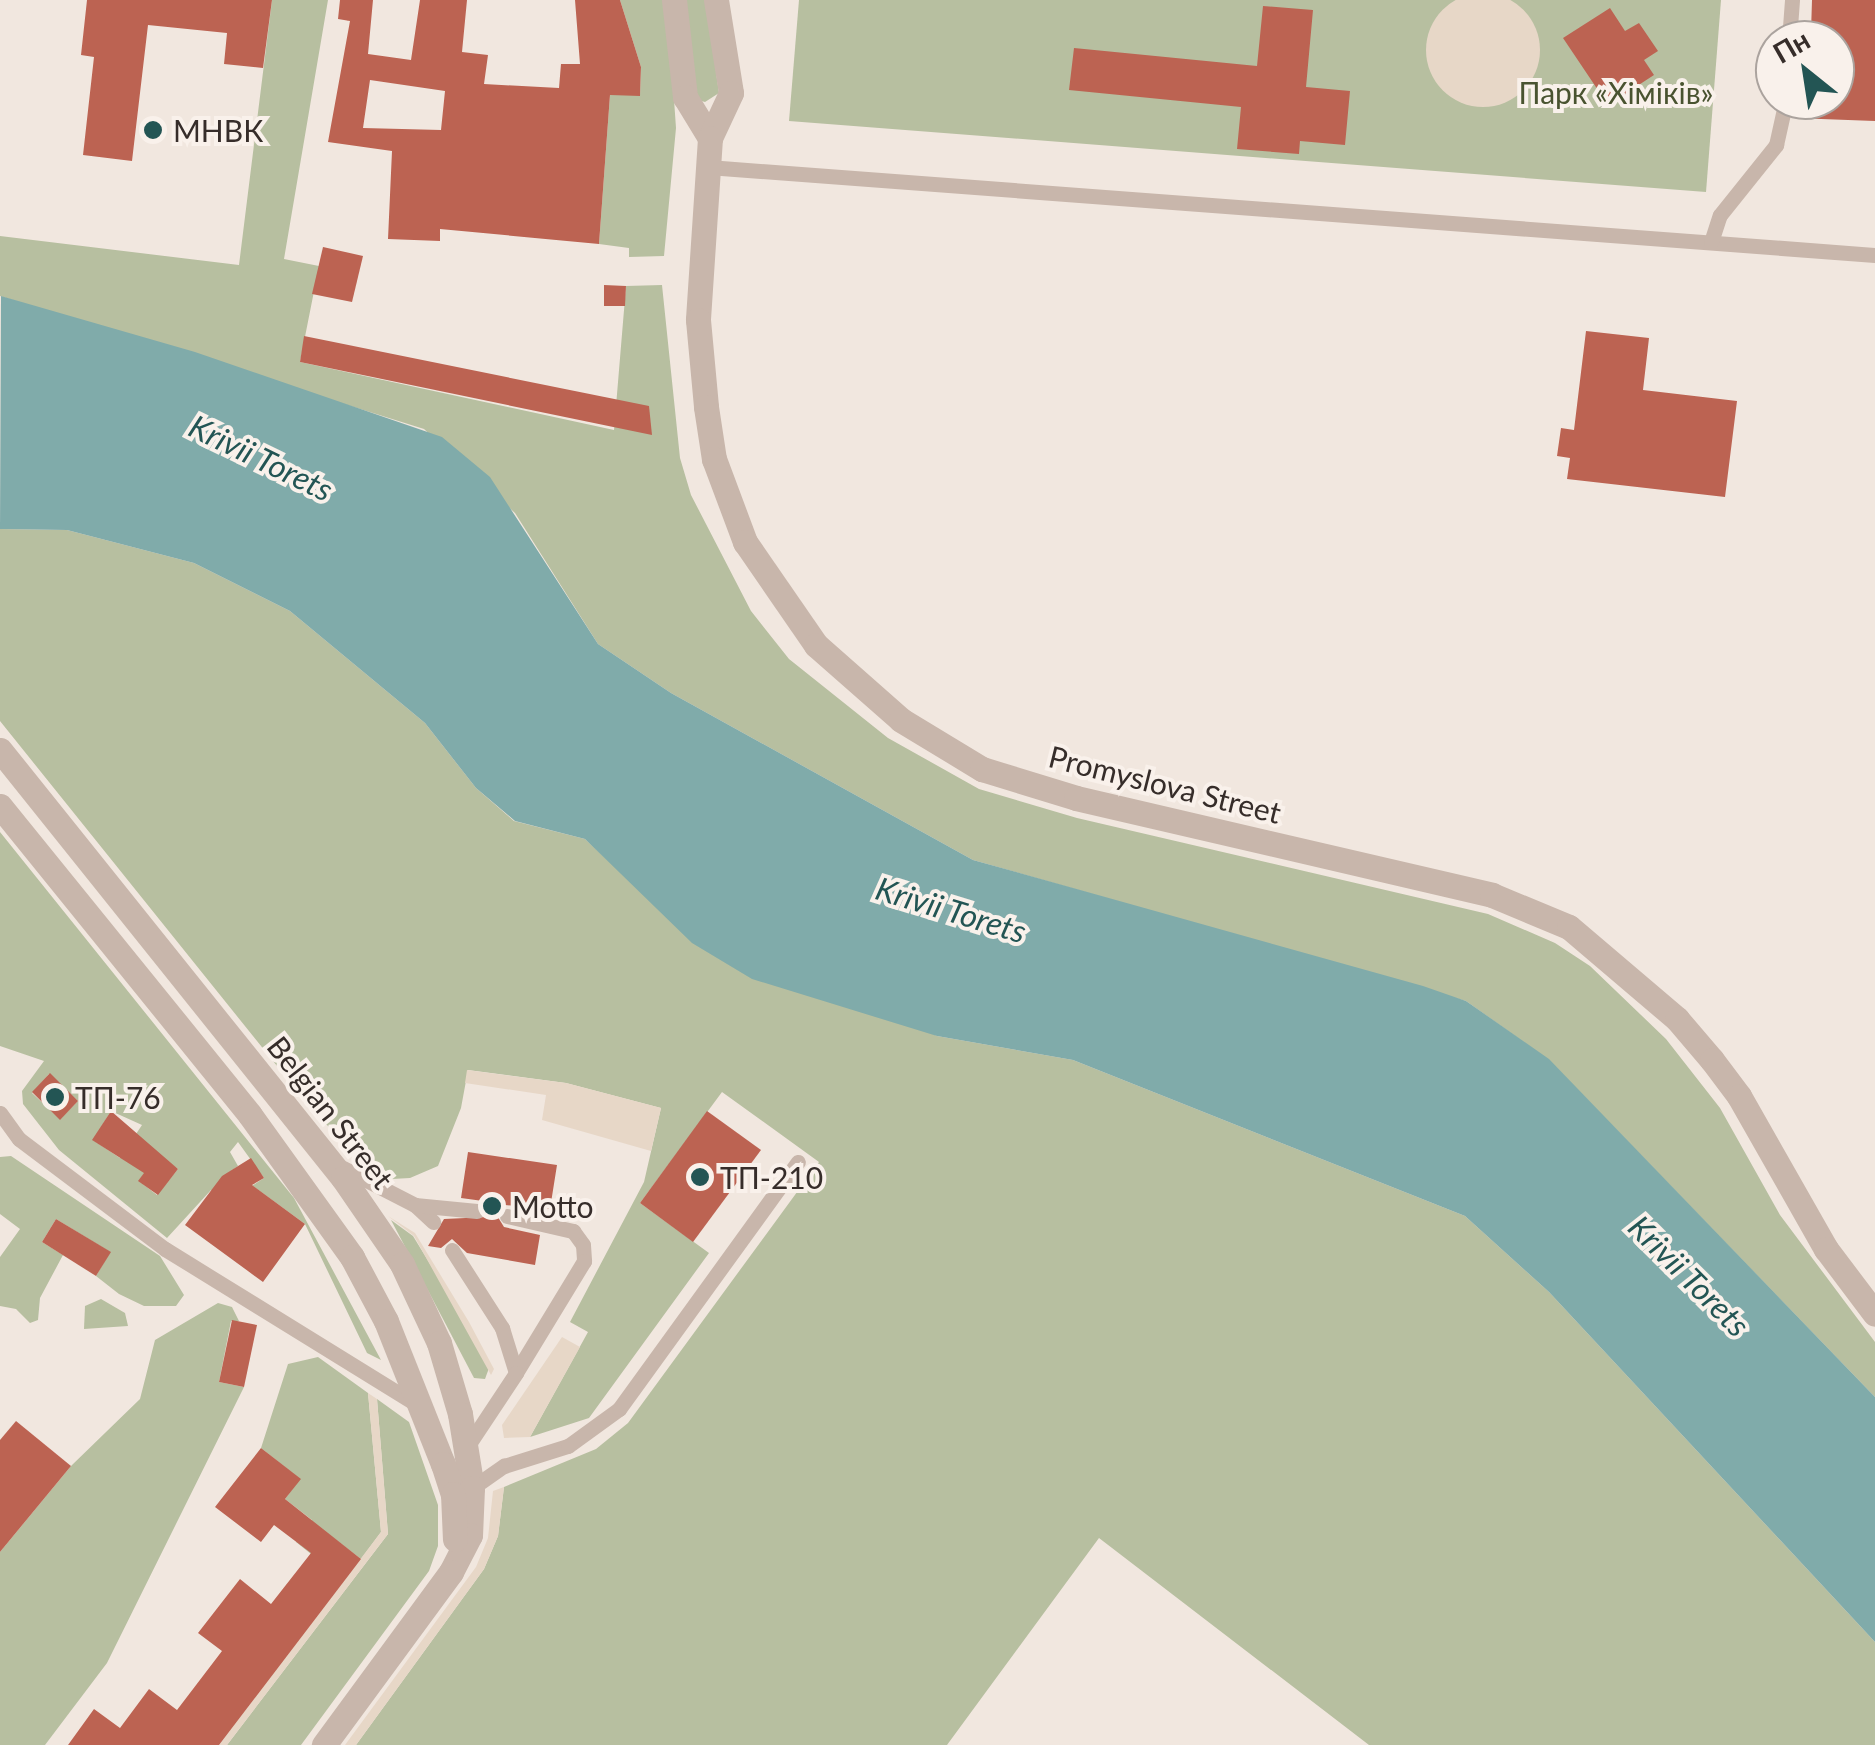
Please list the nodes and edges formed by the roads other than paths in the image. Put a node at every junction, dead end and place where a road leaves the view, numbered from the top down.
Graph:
1 (674, 0) edge
2 (716, 0) edge
3 (1781, 120) edge
4 (710, 138) junction
5 (708, 167) junction
6 (1710, 242) junction
7 (1875, 255) edge
8 (0, 750) edge
9 (0, 806) edge
10 (0, 1113) edge
11 (326, 1155) junction
12 (798, 1162) dead end
13 (415, 1205) junction
14 (477, 1211) dead end
15 (508, 1216) dead end
16 (433, 1222) dead end
17 (452, 1250) dead end
18 (1875, 1314) edge
19 (516, 1373) junction
20 (419, 1406) junction
21 (466, 1450) junction
22 (472, 1488) junction
23 (451, 1572) junction
24 (324, 1745) edge

1 - 4 street
2 - 4 street
3 - 6 lane
4 - 5 street, Promyslova Street
5 - 6 lane
5 - 18 street, Promyslova Street
6 - 7 lane
8 - 11 street, Belgian Street
9 - 20 street
10 - 20 lane
11 - 13 lane
11 - 21 street, Belgian Street
12 - 22 lane
13 - 14 lane
13 - 16 lane
15 - 19 lane
17 - 19 lane
19 - 21 lane
20 - 23 street
21 - 22 street, Belgian Street
22 - 23 street, Belgian Street
23 - 24 street, Belgian Street

